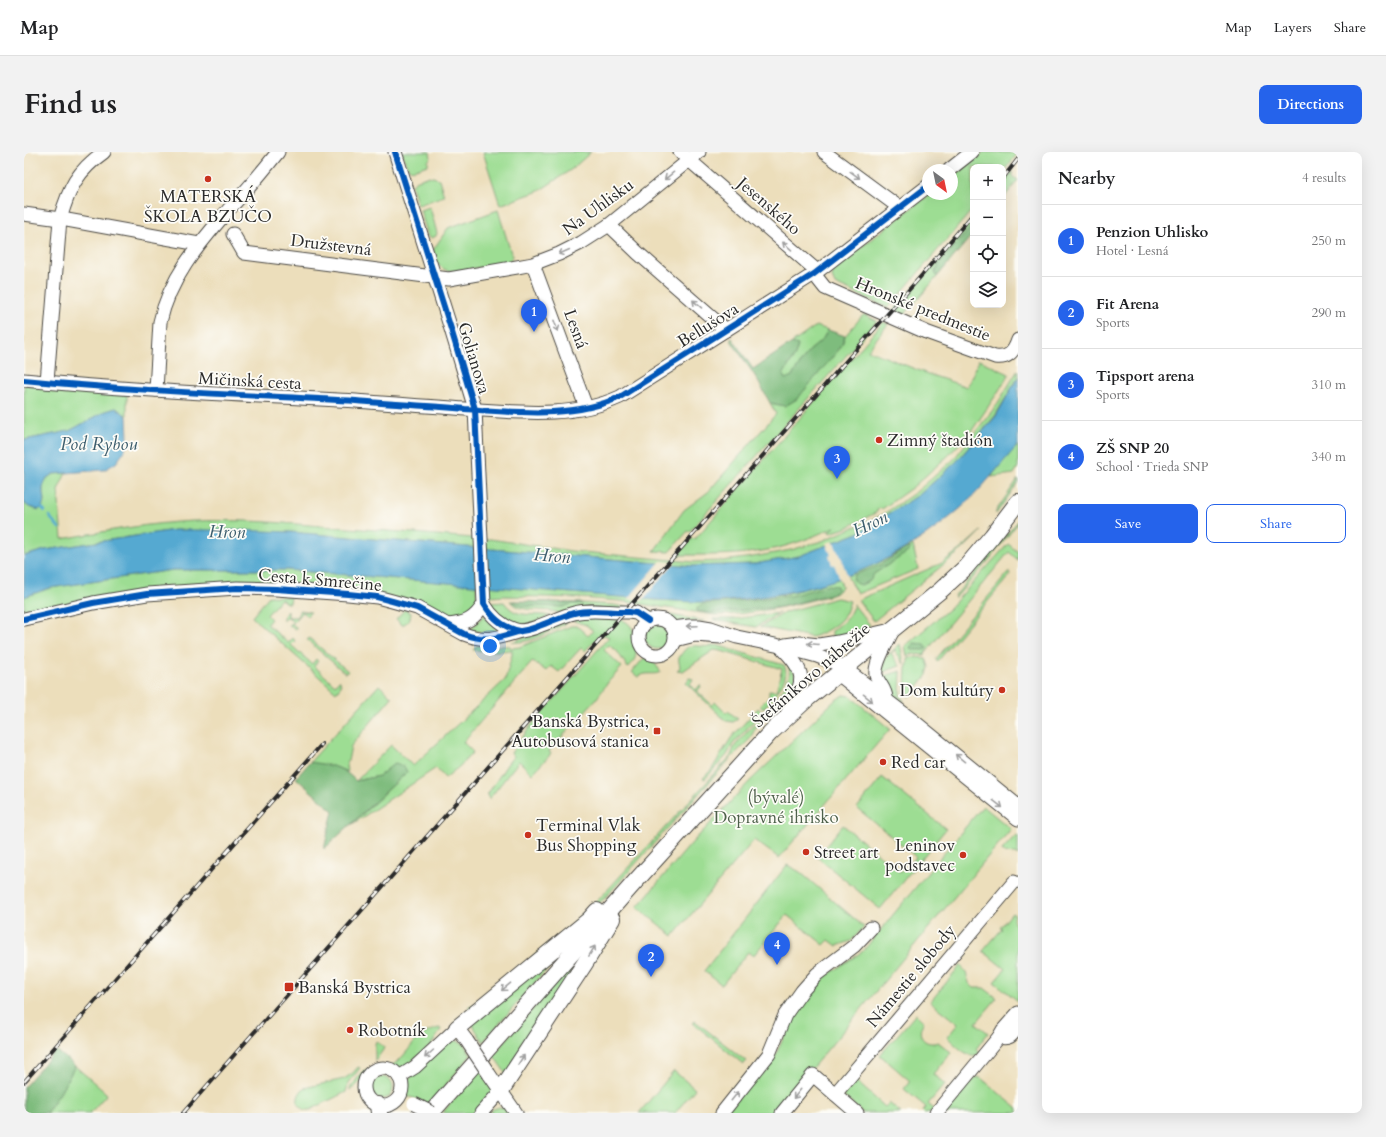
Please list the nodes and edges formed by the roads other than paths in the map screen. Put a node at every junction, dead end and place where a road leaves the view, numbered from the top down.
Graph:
1 (104, 152) edge
2 (278, 152) edge
3 (395, 152) edge
4 (700, 152) edge
5 (824, 152) edge
6 (972, 152) edge
7 (684, 156) edge
8 (957, 164) edge
9 (922, 191) edge
10 (900, 208) junction
11 (24, 214) edge
12 (60, 219) junction
13 (609, 224) junction
14 (233, 234) dead end
15 (199, 244) junction
16 (533, 264) junction
17 (815, 272) junction
18 (434, 276) junction
19 (726, 330) junction
20 (1018, 340) edge
21 (24, 380) edge
22 (47, 382) junction
23 (156, 390) junction
24 (586, 407) junction
25 (475, 410) junction
26 (1018, 502) edge
27 (484, 600) junction
28 (24, 619) edge
29 (448, 625) junction
30 (644, 625) junction
31 (893, 630) junction
32 (520, 632) junction
33 (674, 634) junction
34 (780, 646) junction
35 (841, 671) junction
36 (886, 700) junction
37 (784, 720) junction
38 (1018, 806) edge
39 (1018, 819) edge
40 (1014, 882) dead end
41 (634, 883) junction
42 (871, 928) dead end
43 (1018, 1013) edge
44 (1018, 1027) edge
45 (457, 1028) junction
46 (999, 1037) junction
47 (399, 1077) junction
48 (500, 1092) junction
49 (835, 1094) junction
50 (396, 1100) junction
51 (378, 1109) edge
52 (431, 1113) edge
53 (481, 1113) edge
54 (516, 1113) edge
55 (722, 1113) edge
56 (782, 1113) edge
57 (857, 1113) edge
58 (936, 1113) edge

1 - 12 street
2 - 15 street
3 - 18 street, Golianova
4 - 7 street, Na Uhlisku
5 -> 10 street
6 - 8 street
7 -> 13 street, Na Uhlisku
17 -> 7 street, Jesenského
9 - 10 street, Bellušova
10 - 17 street, Bellušova
11 - 12 street
12 - 15 street
12 - 22 street
13 -> 16 street, Na Uhlisku
19 -> 13 street
14 - 18 street, Družstevná
15 - 23 street
16 - 18 street, Na Uhlisku
16 -> 24 street, Lesná
17 - 19 street, Bellušova
17 - 20 street, Hronské predmestie
18 - 25 street, Golianova
19 - 24 street, Bellušova
21 - 22 street, Mičinská cesta
22 - 23 street, Mičinská cesta
23 - 25 street, Mičinská cesta
24 - 25 street, Bellušova
25 - 27 street, Golianova
26 - 31 main road, Štefánikovo nábrežie
27 - 29 street
27 - 32 street
28 - 29 street, Cesta k Smrečine
29 - 32 street, Cesta k Smrečine
30 - 32 street, Cesta k Smrečine
30 - 33 street, Cesta k Smrečine
30 - 33 street
31 -> 34 street
31 - 35 main road, Štefánikovo nábrežie
31 - 36 street
33 - 34 street
34 - 35 street
34 - 37 street
35 - 36 street
35 - 37 main road, Štefánikovo nábrežie
35 -> 39 street
38 -> 36 street
37 - 41 main road, Štefánikovo nábrežie
40 - 49 street, Námestie slobody
41 -> 45 main road
48 -> 41 main road
41 - 52 main road
55 -> 42 street
43 - 46 street
44 - 46 street
45 -> 47 street
45 - 48 street, bridge
46 - 58 street
47 - 50 street
47 - 51 street
48 - 53 street
48 - 54 street
49 -> 56 street
49 - 57 street
50 - 51 street
50 - 52 street, bridge

